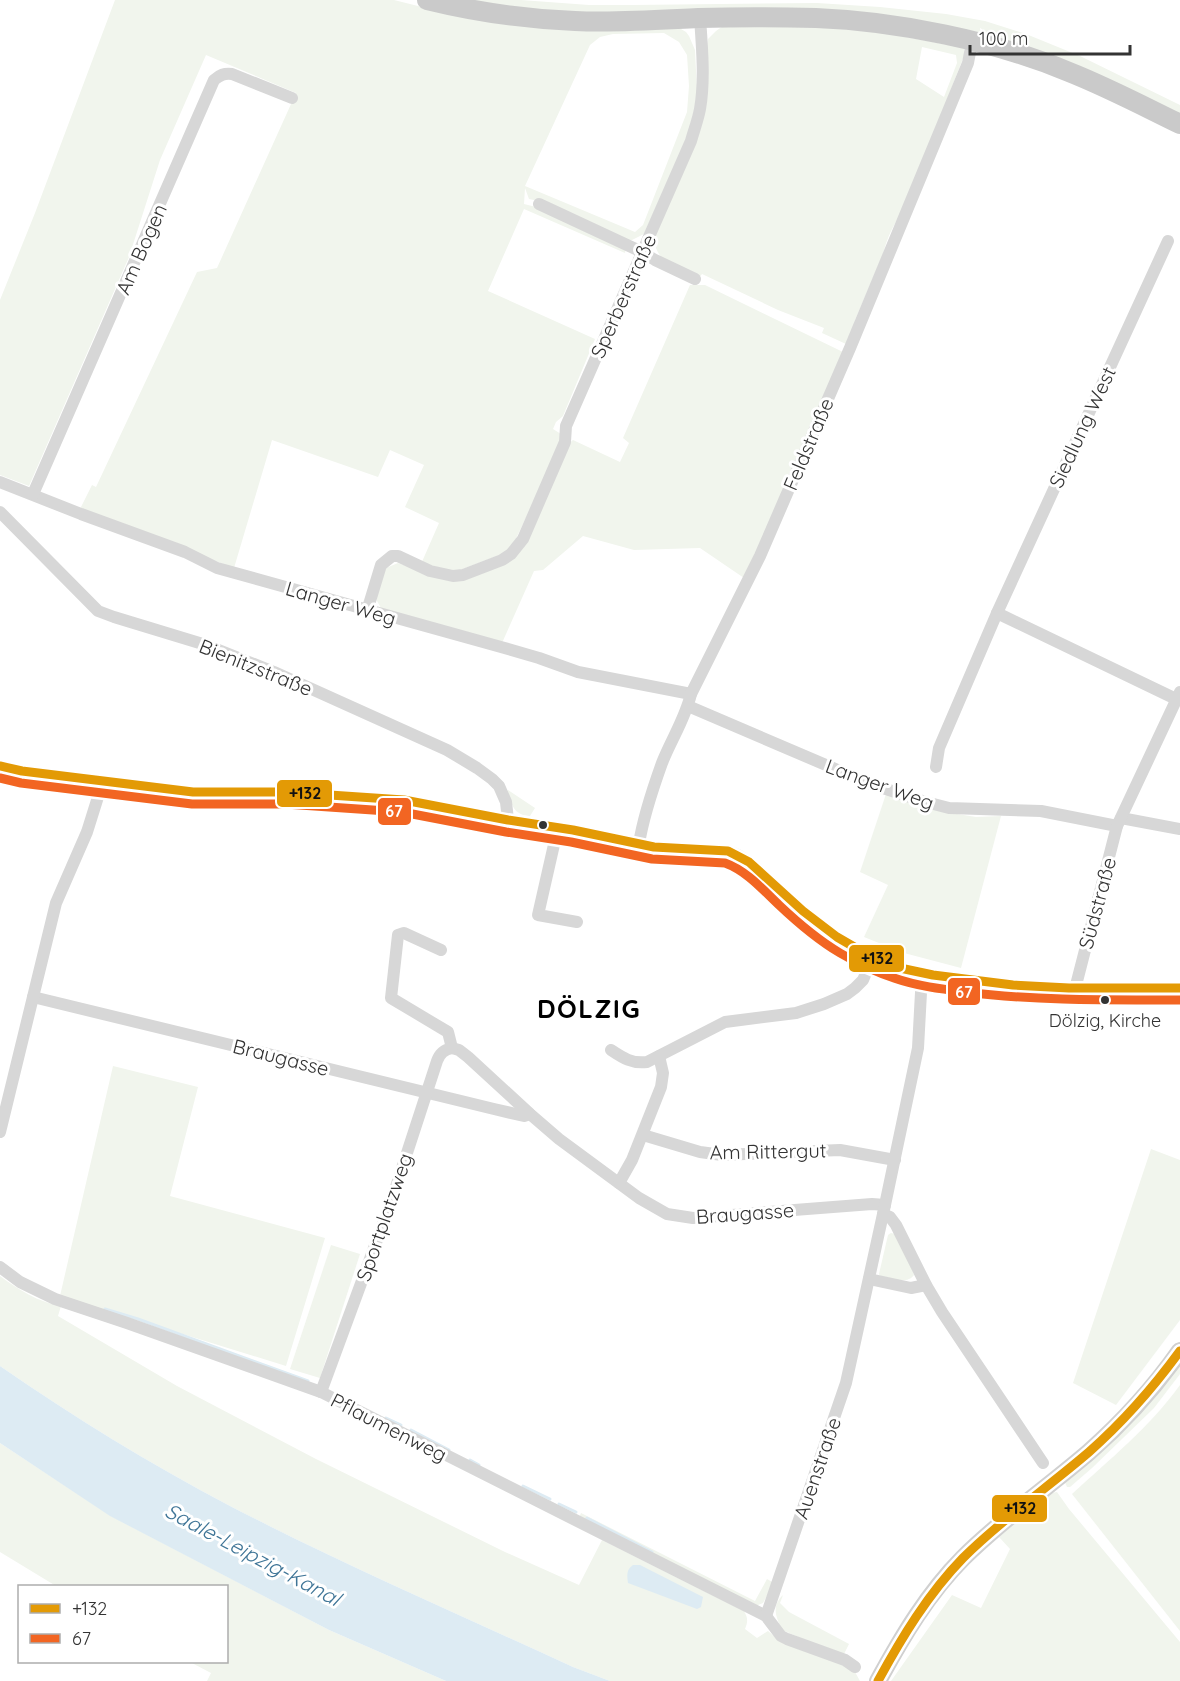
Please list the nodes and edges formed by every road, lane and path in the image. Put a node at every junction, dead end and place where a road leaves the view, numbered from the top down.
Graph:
1 (427, 0) edge
2 (700, 18) junction
3 (972, 42) junction
4 (292, 98) dead end
5 (1180, 124) edge
6 (539, 204) dead end
7 (1168, 241) dead end
8 (642, 252) junction
9 (695, 279) dead end
10 (0, 482) edge
11 (33, 494) junction
12 (0, 512) edge
13 (367, 611) junction
14 (997, 613) junction
15 (1178, 696) edge
16 (690, 700) junction
17 (0, 766) edge
18 (936, 766) dead end
19 (103, 781) junction
20 (508, 820) junction
21 (1119, 822) junction
22 (558, 827) junction
23 (1180, 829) edge
24 (639, 844) junction
25 (576, 922) dead end
26 (441, 950) dead end
27 (873, 956) junction
28 (922, 974) junction
29 (1075, 988) junction
30 (1180, 988) edge
31 (33, 997) junction
32 (452, 1048) junction
33 (611, 1050) dead end
34 (660, 1056) junction
35 (427, 1092) junction
36 (530, 1114) junction
37 (0, 1132) edge
38 (643, 1135) junction
39 (895, 1160) junction
40 (618, 1183) junction
41 (884, 1209) junction
42 (0, 1267) edge
43 (870, 1279) junction
44 (926, 1286) junction
45 (1180, 1351) edge
46 (321, 1392) junction
47 (1043, 1463) dead end
48 (766, 1616) junction
49 (855, 1667) dead end
50 (878, 1681) edge

1 - 2 main road
2 - 3 main road
2 - 8 street, Sperberstraße
3 - 5 main road
3 - 16 street, Feldstraße
4 - 11 street, Am Bogen
6 - 8 street
7 - 14 street, Siedlung West
8 - 9 street
8 - 13 street, Sperberstraße
10 - 11 street, Langer Weg
11 - 13 street, Langer Weg
12 - 20 street, Bienitzstraße
13 - 16 street, Langer Weg
14 - 15 street
14 - 18 street, Siedlung West
15 - 21 street, Südstraße
16 - 21 street, Langer Weg
16 - 24 street, Feldstraße
17 - 19 street
19 - 20 street
19 - 31 street
20 - 22 street
21 - 23 street
21 - 29 street, Südstraße
22 - 24 street
22 - 25 street
24 - 27 street
26 - 32 street
27 - 28 street
27 - 34 street
28 - 29 street
28 - 39 street, Auenstraße
29 - 30 street
31 - 35 street, Braugasse
31 - 37 street
32 - 35 street, Sportplatzweg
32 - 36 street, Braugasse
33 - 34 street
34 - 38 street
35 - 36 street, Braugasse
35 - 46 street, Sportplatzweg
36 - 40 street, Braugasse
38 - 39 street, Am Rittergut
38 - 40 street
39 - 41 street, Auenstraße
40 - 41 street, Braugasse
41 - 43 street, Auenstraße
41 - 44 street
42 - 46 street, Pflaumenweg
43 - 44 street
43 - 48 street, Auenstraße
44 - 47 street
45 - 50 street
46 - 48 street, Pflaumenweg
48 - 49 street

